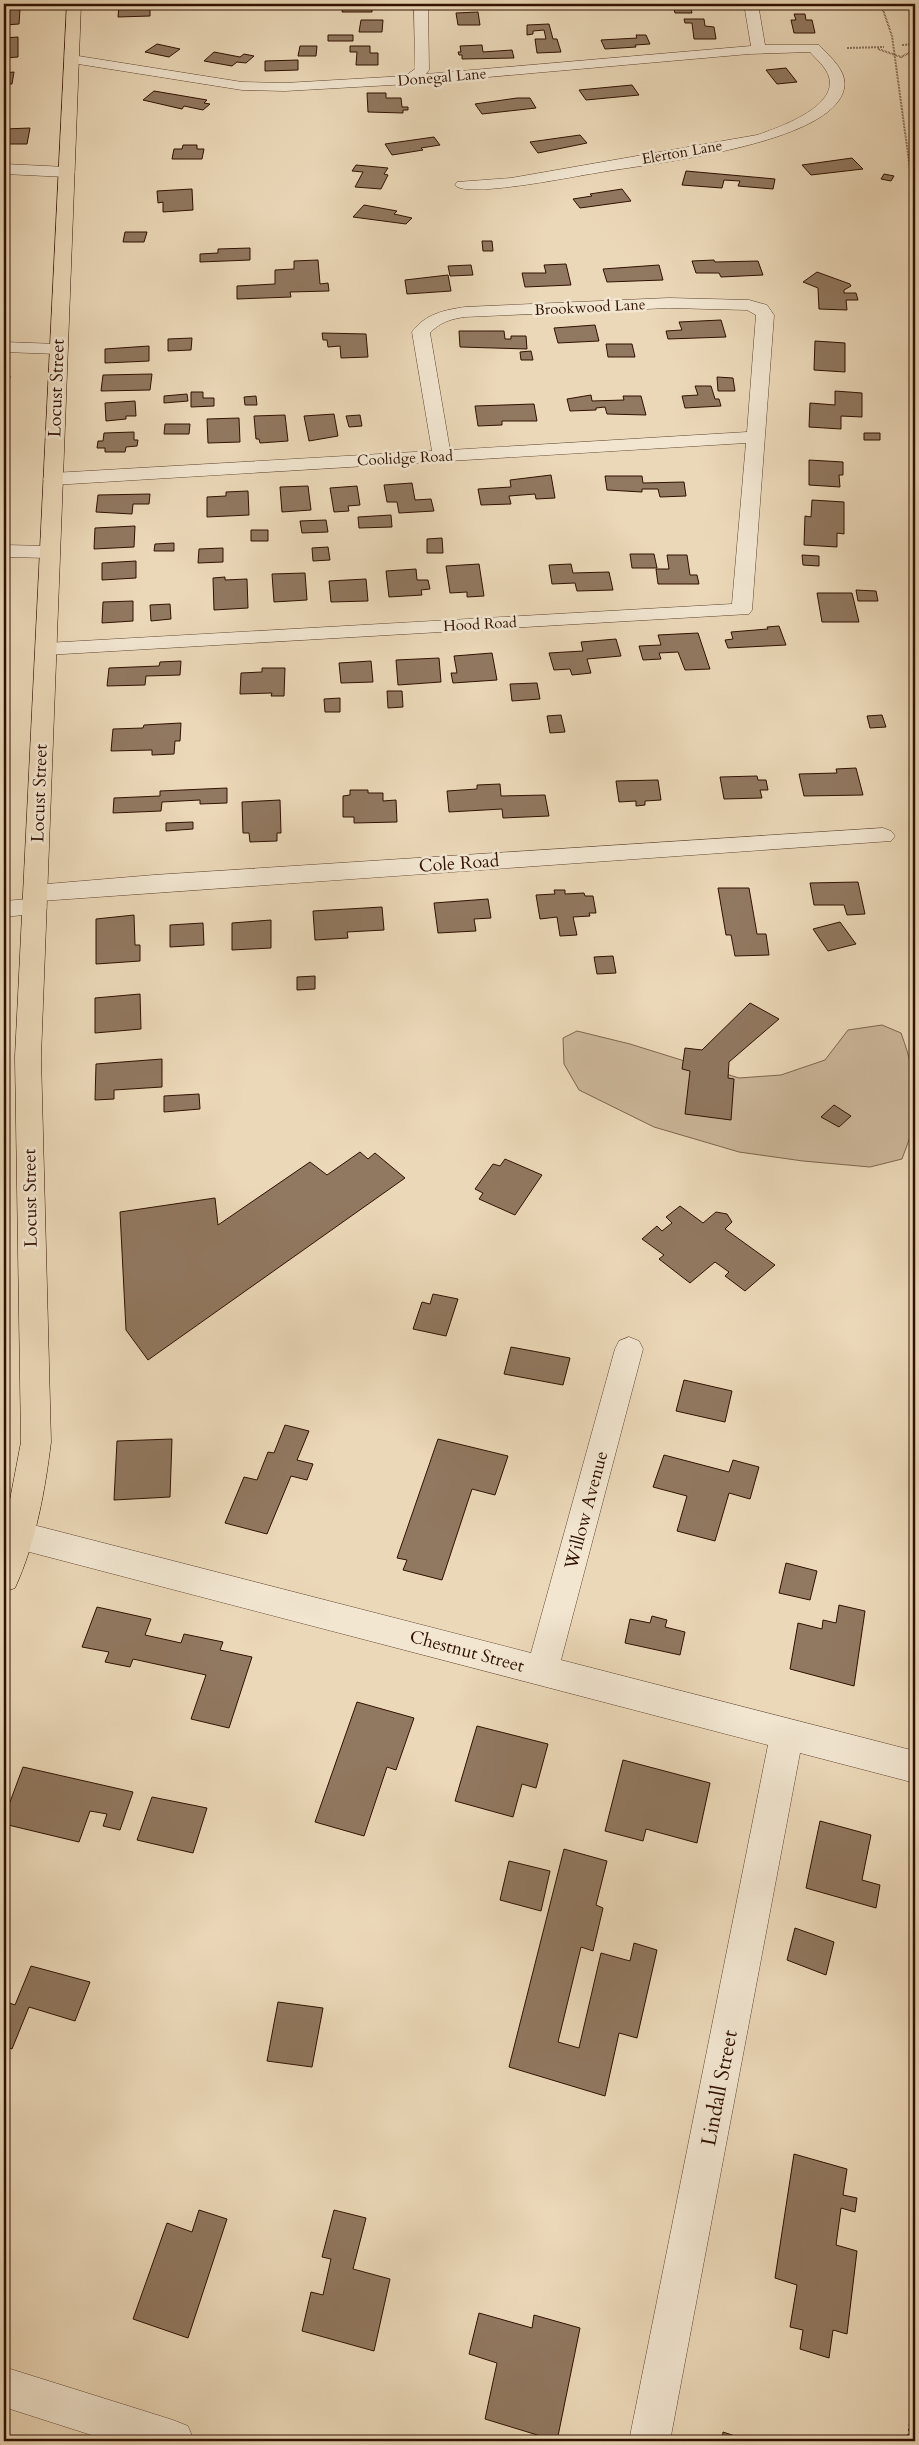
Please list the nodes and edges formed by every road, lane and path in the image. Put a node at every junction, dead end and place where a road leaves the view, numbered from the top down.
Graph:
1 (74, 4) edge
2 (420, 4) edge
3 (751, 4) edge
4 (882, 4) edge
5 (915, 44) edge
6 (902, 45) dead end
7 (814, 48) joint
8 (884, 48) dead end
9 (759, 50) junction
10 (915, 50) edge
11 (895, 58) junction
12 (72, 59) junction
13 (409, 80) junction
14 (4, 170) edge
15 (67, 172) junction
16 (463, 185) dead end
17 (4, 347) edge
18 (58, 349) junction
19 (915, 360) edge
20 (756, 437) junction
21 (442, 456) junction
22 (53, 479) junction
23 (4, 551) edge
24 (50, 552) junction
25 (46, 649) junction
26 (884, 836) dead end
27 (35, 900) junction
28 (4, 909) edge
29 (629, 1349) dead end
30 (18, 1535) junction
31 (4, 1578) edge
32 (542, 1670) junction
33 (787, 1734) junction
34 (915, 1767) edge
35 (4, 2386) edge
36 (915, 2392) edge
37 (173, 2441) edge
38 (650, 2441) edge
39 (909, 2441) edge

1 - 12 main road, Locust Street
2 - 13 street
3 - 9 street
4 - 11 path
5 - 6 path
7 - 9 street, Donegal Lane
7 - 16 street, Elerton Lane
8 - 11 path
9 - 13 street, Donegal Lane
10 - 11 path
11 - 19 path
12 - 13 street, Donegal Lane
12 - 15 main road, Locust Street
14 - 15 street
15 - 18 main road, Locust Street
17 - 18 street
18 - 22 main road, Locust Street
20 - 21 street, Coolidge Road
20 - 21 street, Brookwood Lane
20 - 25 street, Hood Road
21 - 22 street, Coolidge Road
22 - 24 main road, Locust Street
23 - 24 street
24 - 25 main road, Locust Street
25 - 27 main road, Locust Street
26 - 27 street, Cole Road
27 - 28 street, Cole Road
27 - 30 main road, Locust Street
29 - 32 street, Willow Avenue
30 - 31 main road, Locust Street
30 - 32 street, Chestnut Street
32 - 33 street, Chestnut Street
33 - 34 street, Chestnut Street
33 - 38 street, Lindall Street
35 - 37 street
36 - 39 path

